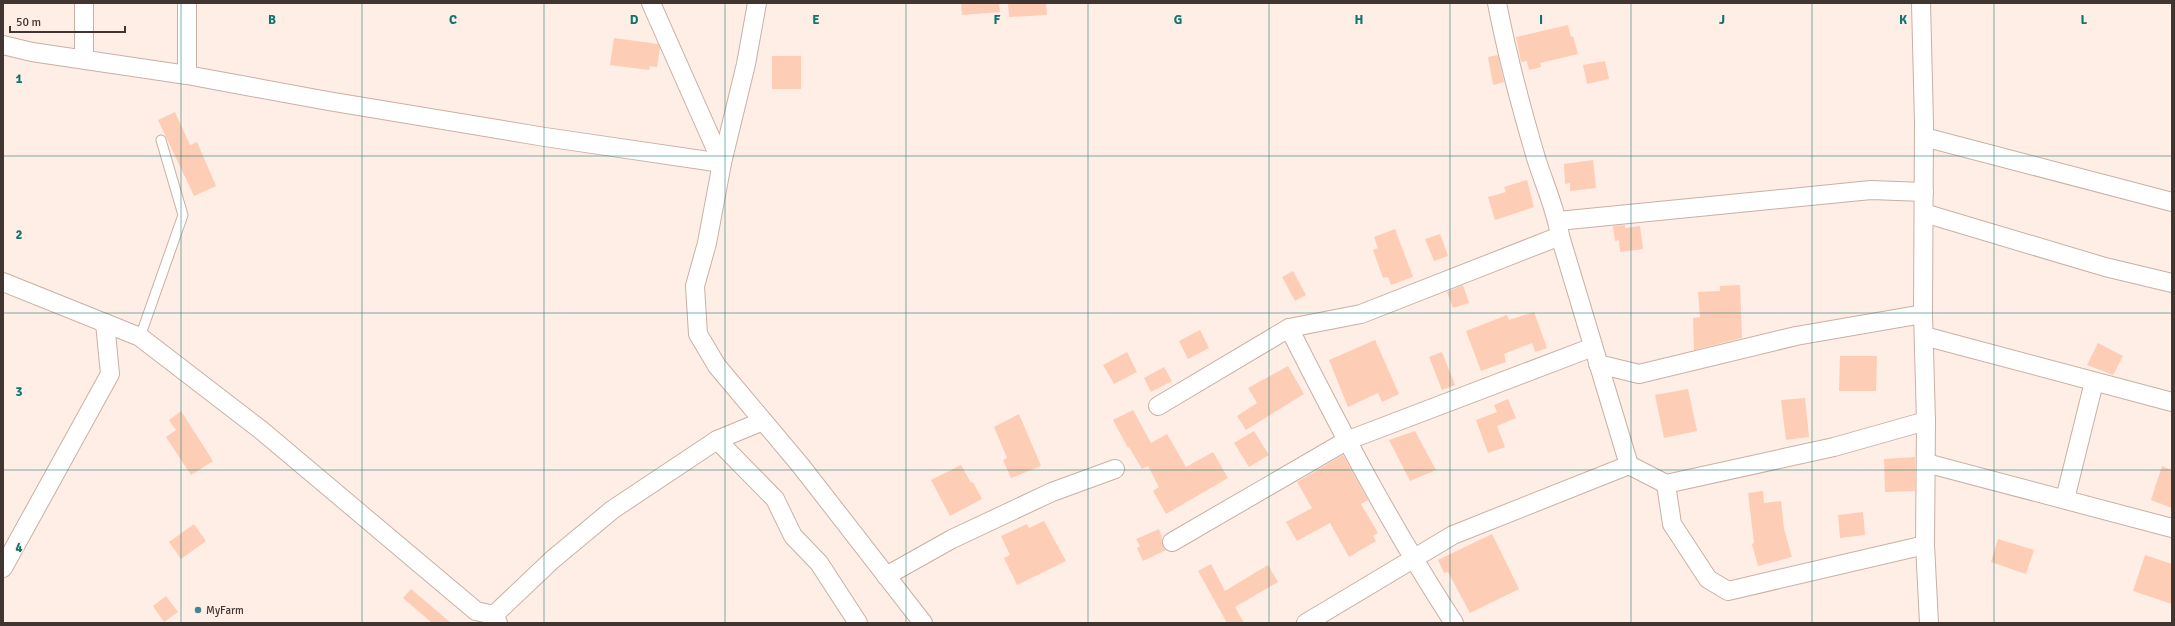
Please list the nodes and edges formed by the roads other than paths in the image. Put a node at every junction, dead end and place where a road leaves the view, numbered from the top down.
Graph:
1 (84, 3) edge
2 (187, 3) edge
3 (652, 3) edge
4 (757, 3) edge
5 (1497, 3) edge
6 (1921, 3) edge
7 (3, 45) edge
8 (84, 58) junction
9 (187, 74) junction
10 (1924, 137) junction
11 (161, 140) dead end
12 (722, 163) junction
13 (1924, 192) junction
14 (2172, 202) edge
15 (1924, 213) junction
16 (1559, 229) junction
17 (3, 282) edge
18 (2172, 283) edge
19 (1923, 314) junction
20 (105, 323) junction
21 (1289, 328) junction
22 (1924, 336) junction
23 (140, 338) junction
24 (1596, 355) junction
25 (2094, 382) junction
26 (2172, 402) edge
27 (1158, 406) dead end
28 (763, 421) junction
29 (1926, 422) junction
30 (717, 440) junction
31 (1346, 441) junction
32 (1926, 463) junction
33 (1629, 465) junction
34 (1115, 469) dead end
35 (1666, 484) junction
36 (2064, 499) junction
37 (2172, 528) edge
38 (1172, 542) dead end
39 (1925, 545) junction
40 (1413, 560) junction
41 (3, 568) edge
42 (886, 576) junction
43 (496, 619) edge
44 (1311, 622) edge
45 (858, 623) edge
46 (923, 623) edge
47 (1454, 623) edge
48 (1929, 623) edge

1 - 8 street
2 - 9 street
3 - 12 street
4 - 12 street
5 - 16 street
6 - 10 street
7 - 8 street
8 - 9 street
9 - 12 street
10 - 13 street
10 - 14 street
11 - 23 lane
12 - 28 street
13 - 15 street
13 - 16 street
15 - 18 street
15 - 19 street
16 - 21 street
16 - 24 street
17 - 20 street
19 - 22 street
19 - 24 street
20 - 23 street
20 - 41 street
21 - 27 street
21 - 31 street
22 - 25 street
22 - 29 street
23 - 43 street
24 - 31 street
24 - 33 street
25 - 26 street
25 - 36 street
28 - 30 street
28 - 42 street
29 - 32 street
29 - 35 street
30 - 43 street
30 - 45 street
31 - 38 street
31 - 40 street
32 - 36 street
32 - 39 street
33 - 35 street
33 - 40 street
34 - 42 street
35 - 39 street
36 - 37 street
39 - 48 street
40 - 44 street
40 - 47 street
42 - 46 street

